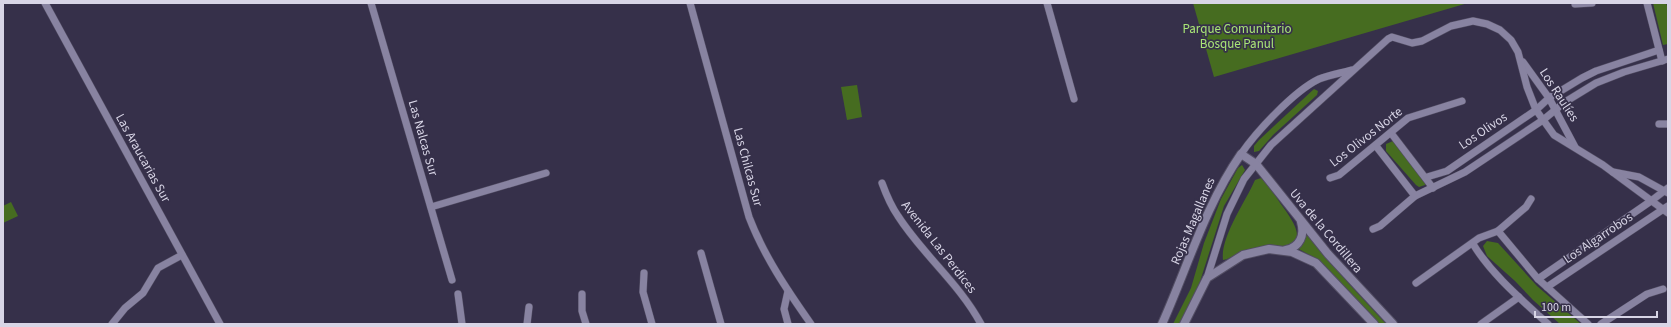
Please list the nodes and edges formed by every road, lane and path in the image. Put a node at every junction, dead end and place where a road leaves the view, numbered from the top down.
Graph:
1 (45, 3) edge
2 (371, 3) edge
3 (690, 3) edge
4 (1048, 3) edge
5 (1592, 3) edge
6 (1647, 3) edge
7 (1575, 4) edge
8 (1398, 38) joint
9 (1659, 50) junction
10 (1520, 58) junction
11 (1665, 60) edge
12 (1354, 70) junction
13 (1550, 98) junction
14 (1074, 99) dead end
15 (1462, 100) dead end
16 (1556, 109) junction
17 (1536, 110) junction
18 (1543, 120) junction
19 (1659, 124) dead end
20 (1668, 124) edge
21 (1391, 133) junction
22 (1376, 146) junction
23 (1575, 147) junction
24 (1241, 154) junction
25 (1256, 164) junction
26 (1610, 172) junction
27 (546, 173) dead end
28 (1427, 177) junction
29 (1330, 178) dead end
30 (882, 183) dead end
31 (1433, 188) junction
32 (1667, 191) edge
33 (1414, 196) junction
34 (1531, 199) dead end
35 (1651, 202) junction
36 (431, 207) junction
37 (1666, 209) edge
38 (1301, 221) junction
39 (1372, 229) dead end
40 (1498, 231) junction
41 (1473, 244) junction
42 (1286, 250) junction
43 (701, 253) dead end
44 (182, 255) junction
45 (644, 273) dead end
46 (1207, 278) junction
47 (1538, 279) junction
48 (452, 280) dead end
49 (1416, 283) dead end
50 (1548, 287) junction
51 (1663, 289) dead end
52 (788, 291) junction
53 (458, 294) dead end
54 (582, 294) dead end
55 (1519, 297) junction
56 (529, 307) dead end
57 (112, 324) edge
58 (220, 324) edge
59 (462, 324) edge
60 (527, 324) edge
61 (586, 324) edge
62 (652, 324) edge
63 (721, 324) edge
64 (788, 324) edge
65 (811, 324) edge
66 (981, 324) edge
67 (1162, 324) edge
68 (1184, 324) edge
69 (1374, 324) edge
70 (1393, 324) edge
71 (1481, 324) edge
72 (1548, 324) edge
73 (1588, 324) edge
74 (1601, 324) edge

1 - 44 street, Las Araucarias Sur
2 - 36 street, Las Nalcas Sur
3 - 52 street, Las Chilcas Sur
4 - 14 street
5 - 7 street
6 - 9 street
8 - 10 street, Los Raulíes
8 - 12 street, Rojas Magallanes
9 - 11 street
9 - 13 street, Los Olivos
10 - 13 street, Los Raulíes
10 - 17 street, Los Raulíes
11 - 16 street, Los Olivos
12 - 24 street, Rojas Magallanes
12 - 25 street, Rojas Magallanes
13 - 16 street, Los Raulíes
13 - 17 street, Los Olivos
15 - 21 street, Los Olivos Norte
16 - 18 street, Los Olivos
16 - 23 street, Los Raulíes
17 - 18 street, Los Raulíes
17 - 28 street, Los Olivos
18 - 23 street, Los Raulíes
18 - 31 street, Los Olivos
19 - 20 street
21 - 22 street, Los Olivos Norte
21 - 28 street
22 - 29 street, Los Olivos Norte
22 - 33 street
23 - 26 street, Los Raulíes
24 - 25 street, Uva de la Cordillera
24 - 67 street, Rojas Magallanes
25 - 38 street, Uva de la Cordillera
25 - 46 street, Rojas Magallanes
26 - 32 street, Los Raulíes
26 - 35 street, Los Raulíes
27 - 36 street
28 - 31 street
30 - 66 street, Avenida Las Perdices
31 - 33 street, Los Olivos
32 - 35 street, Los Algarrobos
33 - 39 street, Los Olivos
34 - 40 street
35 - 37 street, Los Raulíes
35 - 47 street, Los Algarrobos
36 - 48 street, Las Nalcas Sur
37 - 50 street, Los Algarrobos
38 - 42 street
38 - 70 street, Uva de la Cordillera
40 - 41 street
40 - 47 street
41 - 49 street
41 - 55 street
42 - 46 street, Uva de la Cordillera
42 - 69 street, Uva de la Cordillera
43 - 63 street
44 - 57 street
44 - 58 street, Las Araucarias Sur
45 - 62 street
46 - 68 street, Rojas Magallanes
47 - 50 street
50 - 73 street
51 - 74 street
52 - 64 street
52 - 65 street, Las Chilcas Sur
53 - 59 street
54 - 61 street
55 - 71 street
55 - 72 street
56 - 60 street

